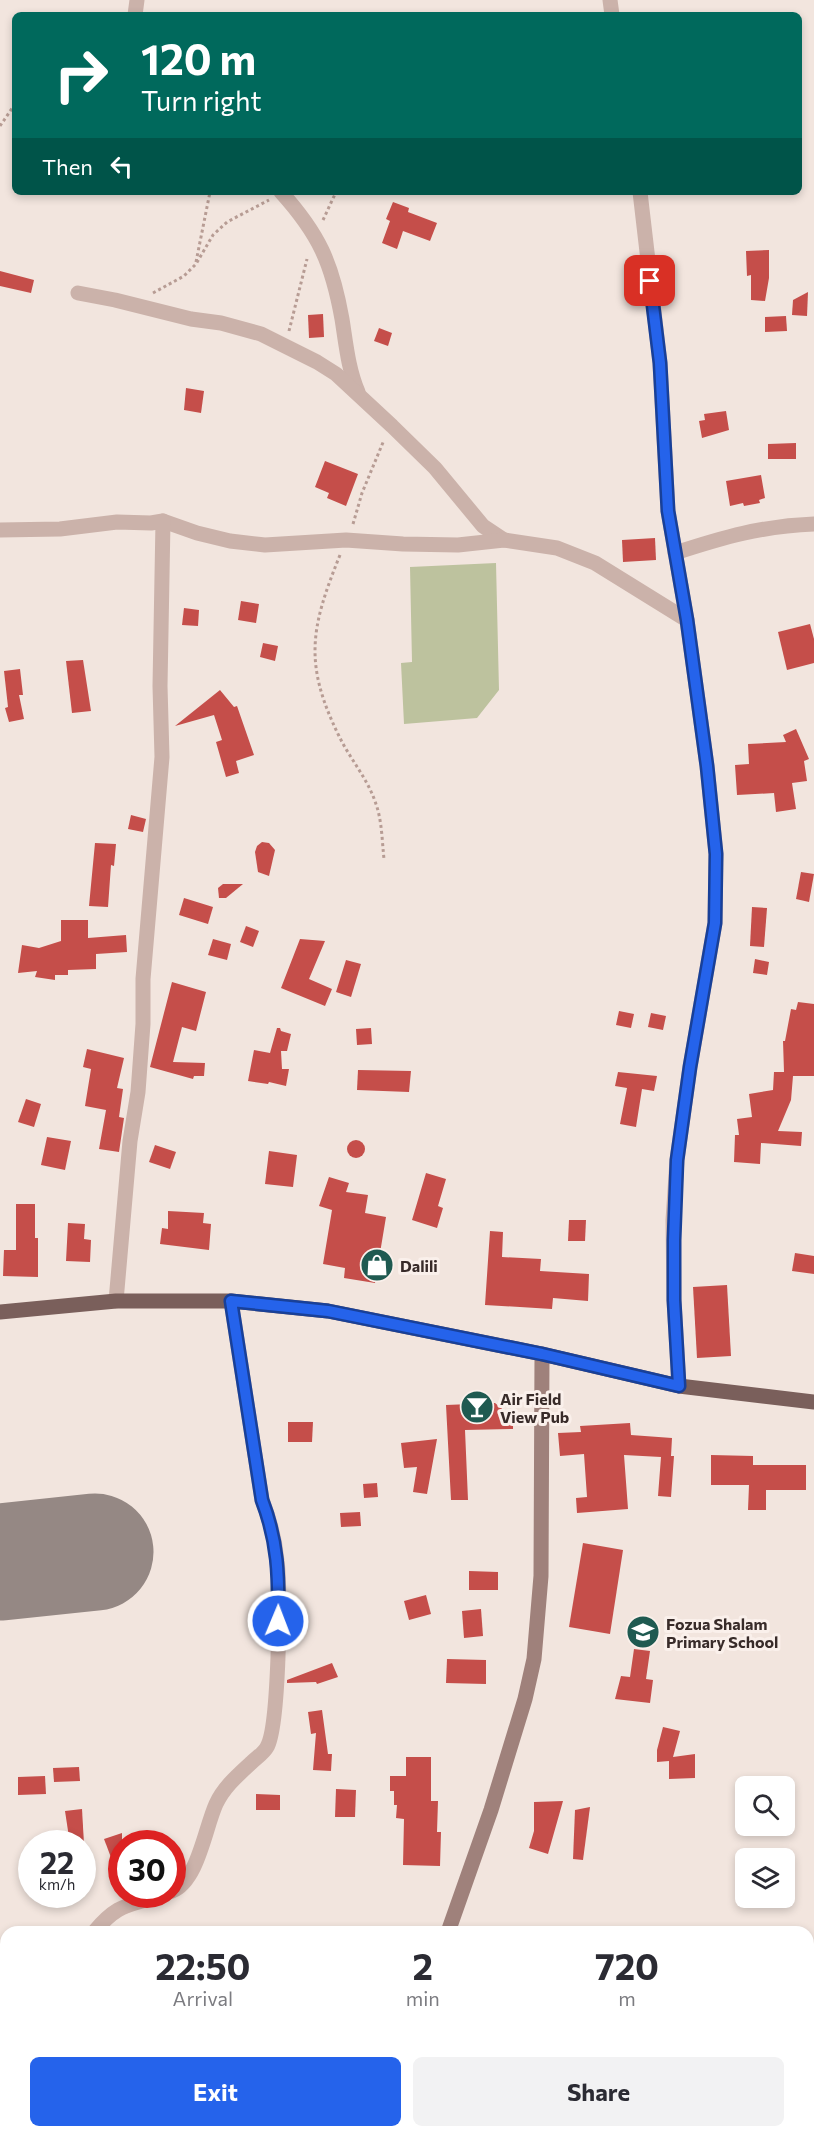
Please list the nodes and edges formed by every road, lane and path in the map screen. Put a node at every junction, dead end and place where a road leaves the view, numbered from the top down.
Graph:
1 (12, 108) edge
2 (0, 126) edge
3 (209, 195) edge
4 (277, 195) edge
5 (335, 195) edge
6 (640, 195) edge
7 (315, 236) junction
8 (196, 264) junction
9 (78, 293) dead end
10 (130, 304) junction
11 (284, 344) junction
12 (359, 394) junction
13 (392, 426) junction
14 (163, 521) junction
15 (814, 524) edge
16 (0, 530) edge
17 (346, 540) junction
18 (504, 540) junction
19 (675, 553) junction
20 (687, 620) junction
21 (384, 859) dead end
22 (116, 1301) junction
23 (231, 1301) junction
24 (0, 1312) edge
25 (542, 1354) junction
26 (679, 1386) junction
27 (814, 1402) edge
28 (186, 1880) edge
29 (121, 1908) edge
30 (100, 1926) edge
31 (450, 1926) edge

1 - 2 path
3 - 8 path
4 - 7 street
4 - 8 path
5 - 7 path
6 - 19 street
7 - 11 path
7 - 12 street
8 - 10 path
9 - 10 street
10 - 11 street
11 - 12 street
12 - 13 street
13 - 17 path
13 - 18 street
14 - 16 street
14 - 17 street
14 - 22 street
15 - 19 street
17 - 18 street
17 - 21 path
18 - 20 street
19 - 20 street
20 - 26 street
22 - 23 main road
22 - 24 main road
23 - 25 main road
23 - 28 street
25 - 26 main road
25 - 31 street
26 - 27 main road
29 - 30 street

